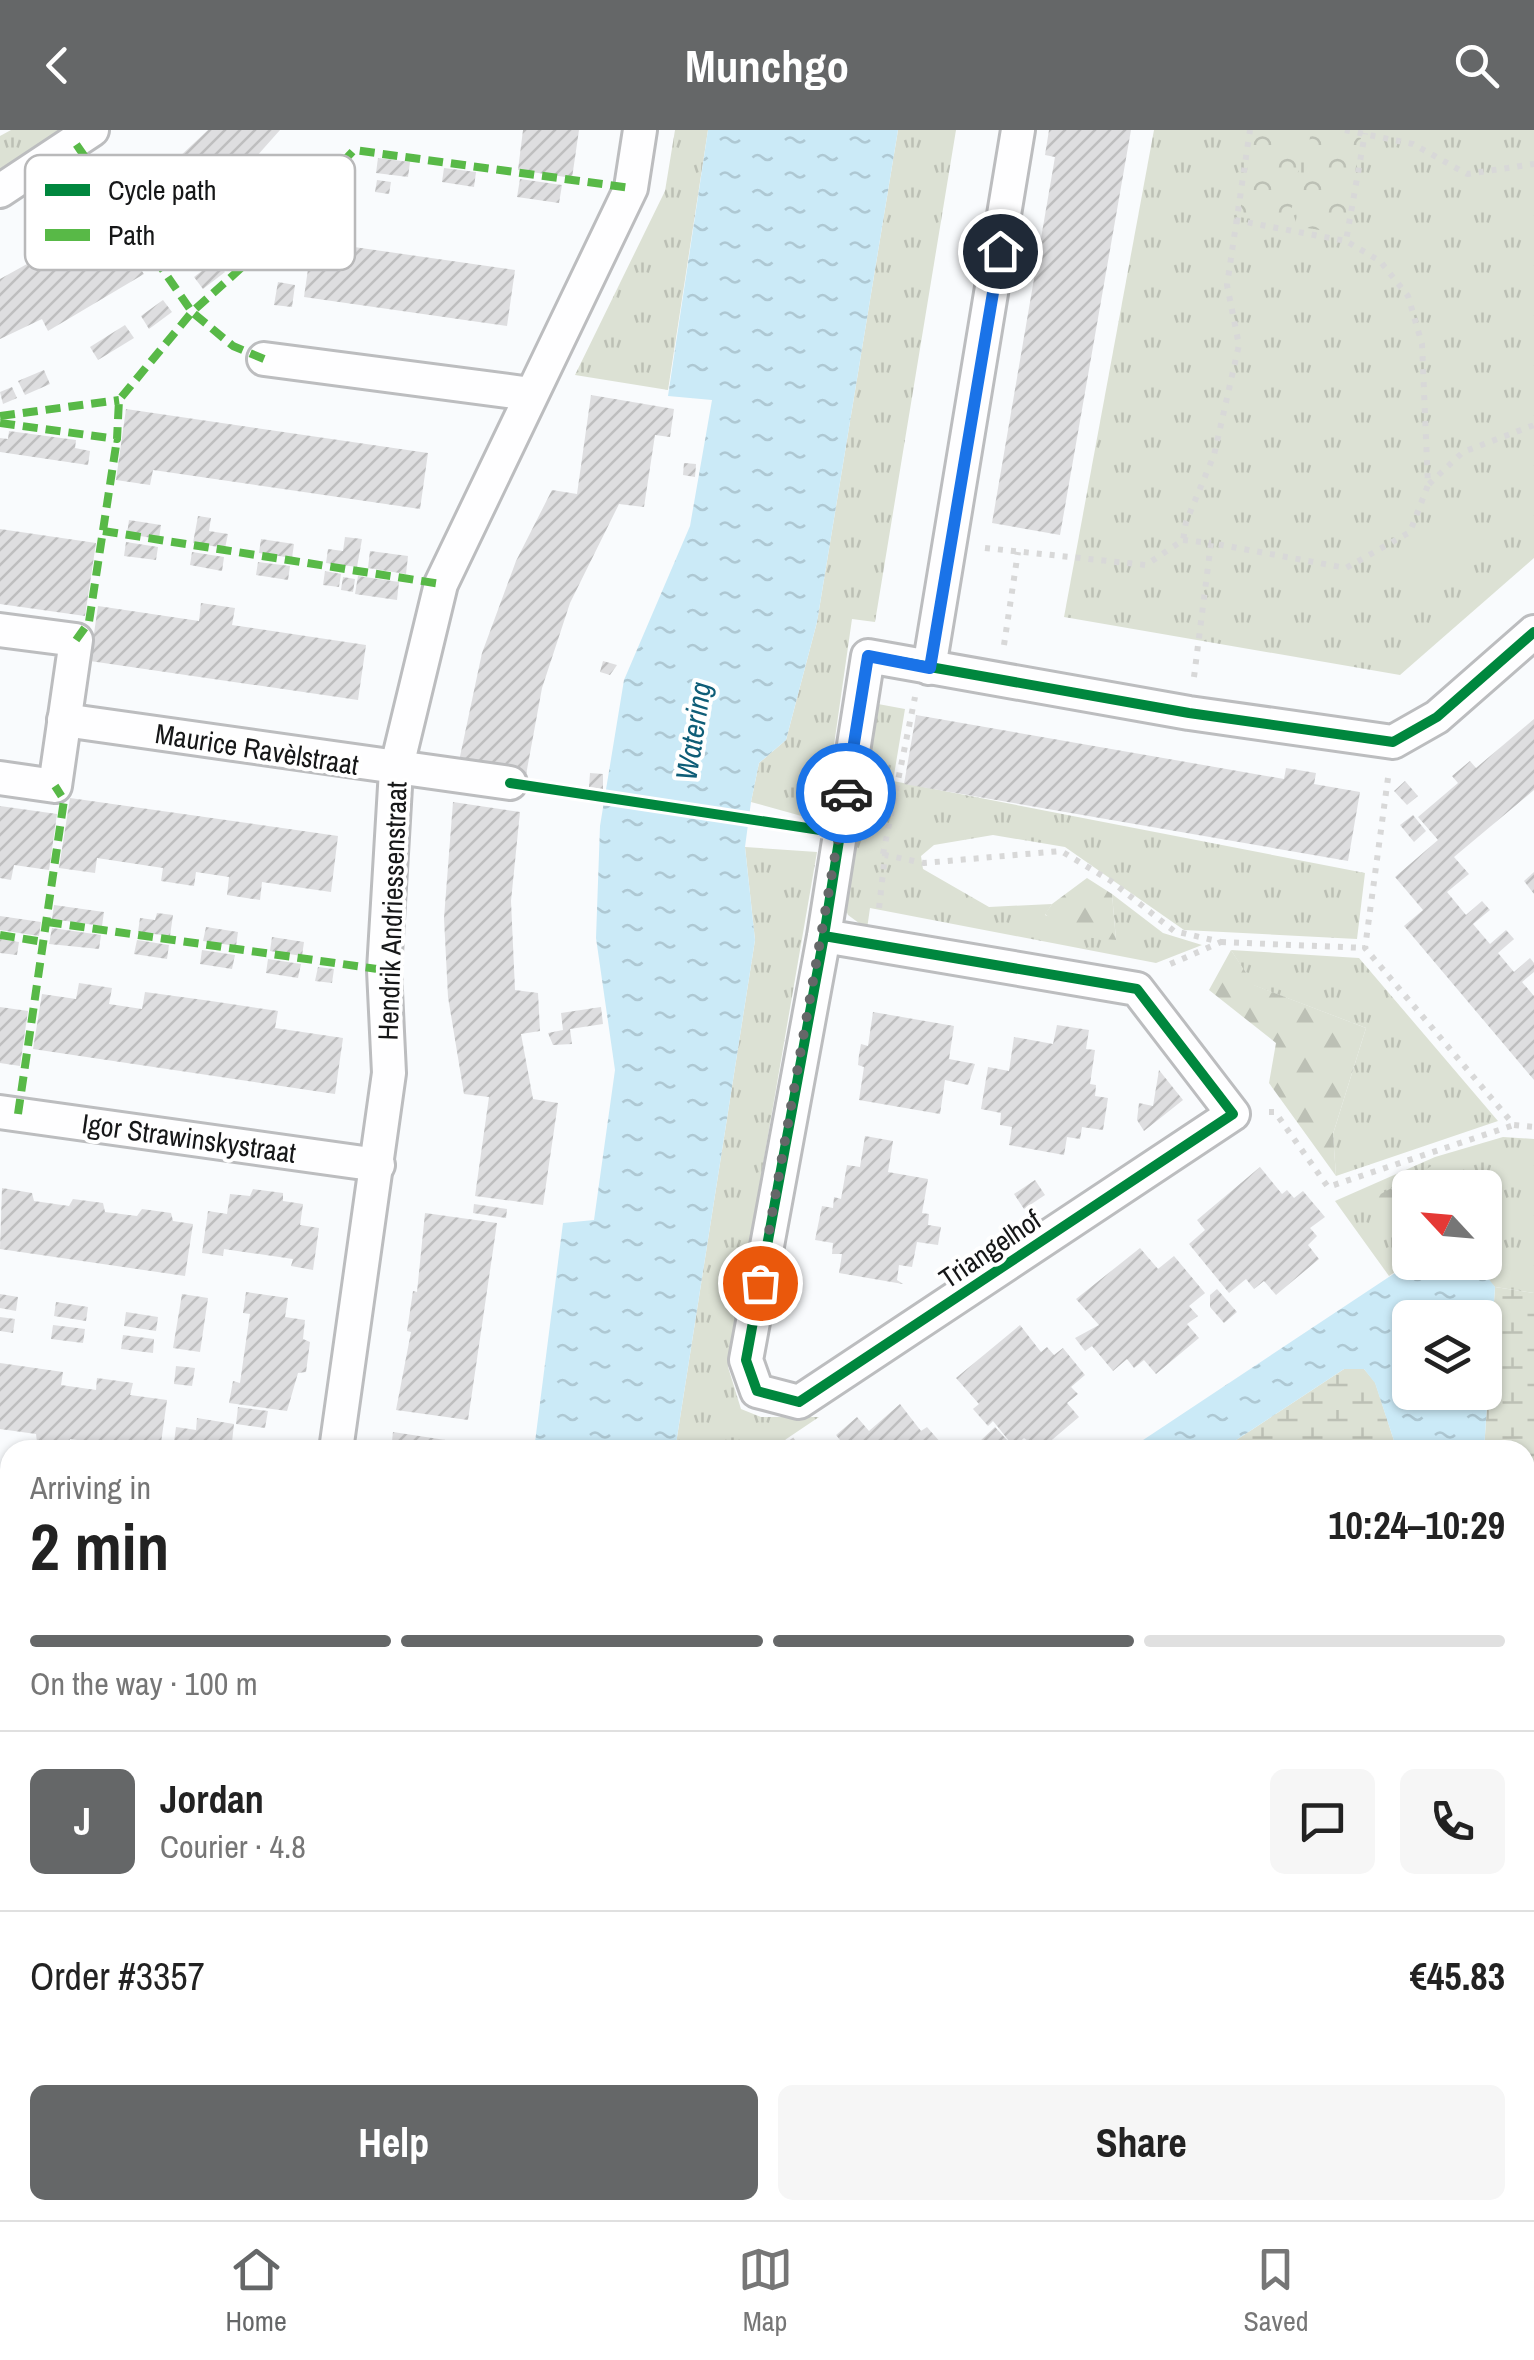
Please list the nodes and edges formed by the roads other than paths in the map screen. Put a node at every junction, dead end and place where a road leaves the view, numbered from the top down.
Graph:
1 (92, 130) edge
2 (640, 130) edge
3 (1018, 130) edge
4 (54, 155) edge
5 (25, 174) edge
6 (0, 191) edge
7 (264, 359) dead end
8 (531, 394) junction
9 (0, 630) edge
10 (1534, 632) edge
11 (925, 667) junction
12 (64, 720) junction
13 (396, 770) junction
14 (0, 778) edge
15 (510, 783) dead end
16 (824, 936) junction
17 (0, 1112) edge
18 (378, 1166) junction
19 (337, 1440) edge

1 - 4 street
2 - 8 street, Hendrik Andriessenstraat
3 - 11 street
5 - 6 street
7 - 8 street
8 - 13 street, Hendrik Andriessenstraat
9 - 12 street
10 - 11 street, Triangelhof
11 - 16 street, Triangelhof
12 - 13 street, Maurice Ravèlstraat
12 - 14 street
13 - 15 street, Maurice Ravèlstraat
13 - 18 street, Hendrik Andriessenstraat
16 - 16 street, Triangelhof
17 - 18 street, Igor Strawinskystraat
18 - 19 street, Hendrik Andriessenstraat

